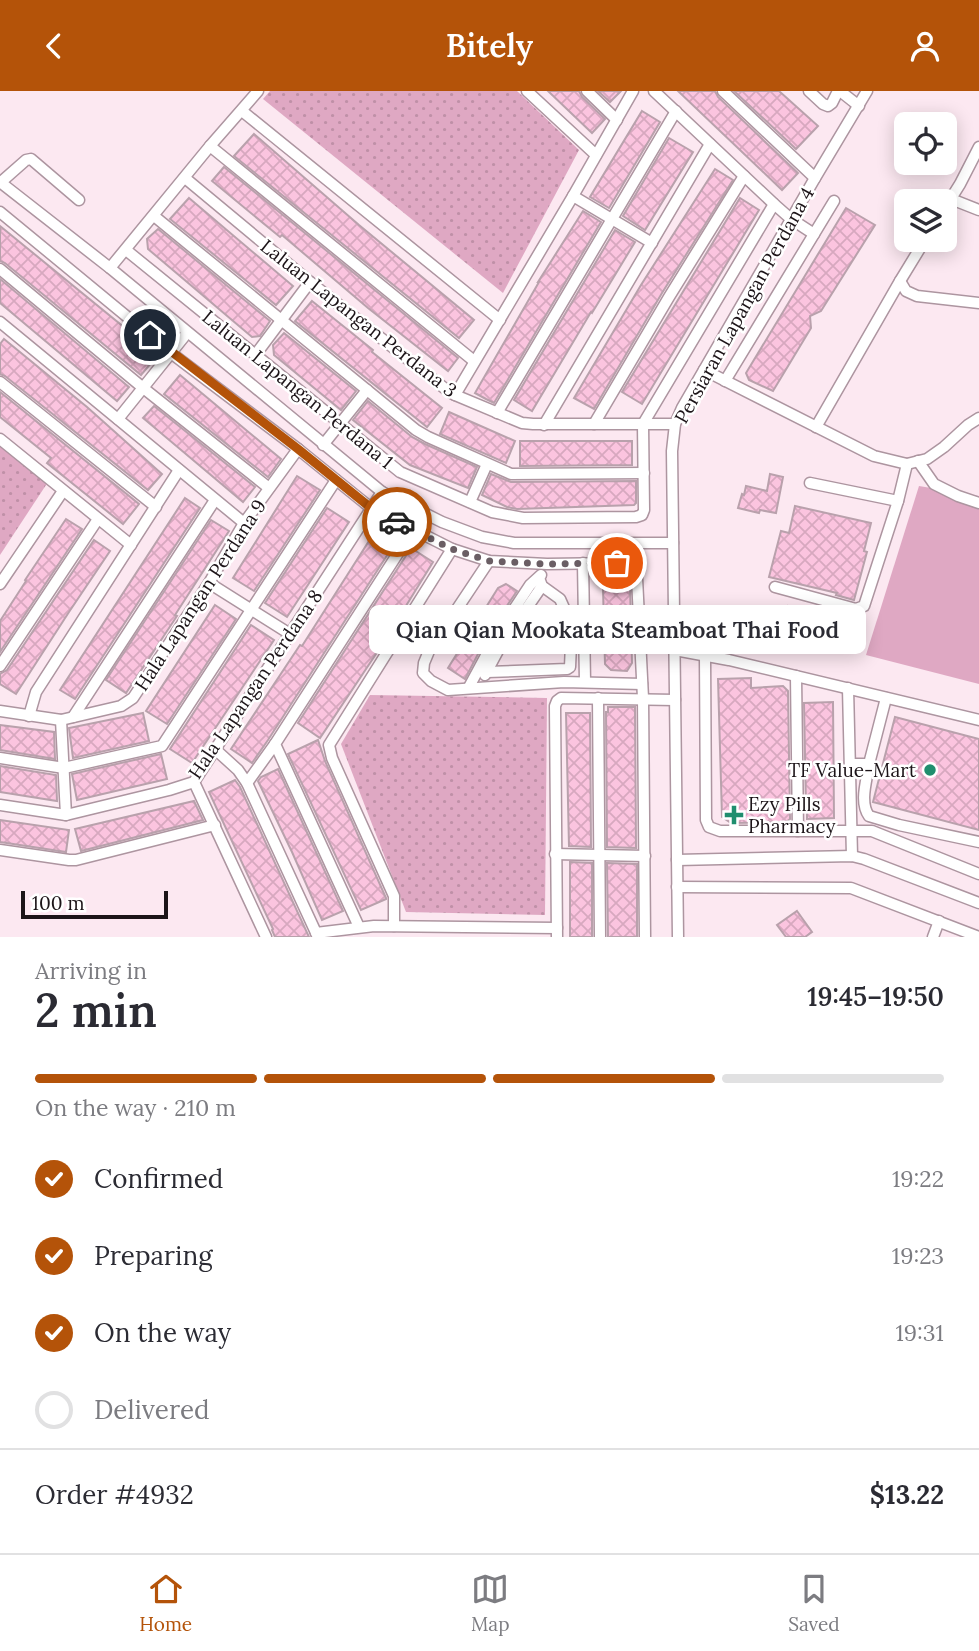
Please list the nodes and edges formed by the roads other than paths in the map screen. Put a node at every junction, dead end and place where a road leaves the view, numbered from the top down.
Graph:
1 (258, 91) edge
2 (527, 91) edge
3 (587, 91) edge
4 (633, 91) edge
5 (654, 91) edge
6 (723, 91) edge
7 (809, 91) edge
8 (839, 91) edge
9 (867, 91) edge
10 (859, 106) junction
11 (242, 111) junction
12 (676, 111) junction
13 (617, 120) junction
14 (710, 144) junction
15 (210, 146) junction
16 (979, 147) edge
17 (596, 155) junction
18 (744, 176) junction
19 (185, 178) junction
20 (815, 178) junction
21 (0, 182) edge
22 (956, 189) edge
23 (573, 196) junction
24 (79, 200) dead end
25 (834, 201) dead end
26 (774, 204) junction
27 (957, 205) edge
28 (979, 209) edge
29 (0, 212) edge
30 (154, 216) junction
31 (612, 219) junction
32 (792, 219) junction
33 (814, 234) junction
34 (652, 243) junction
35 (126, 250) junction
36 (918, 252) edge
37 (110, 268) junction
38 (0, 269) edge
39 (900, 281) junction
40 (310, 282) junction
41 (979, 303) edge
42 (281, 320) junction
43 (500, 320) junction
44 (0, 322) edge
45 (187, 333) junction
46 (171, 353) junction
47 (256, 354) junction
48 (474, 361) junction
49 (704, 370) junction
50 (725, 381) junction
51 (0, 382) edge
52 (142, 387) junction
53 (367, 390) junction
54 (454, 395) junction
55 (497, 413) junction
56 (979, 418) edge
57 (118, 419) junction
58 (339, 423) junction
59 (643, 424) junction
60 (675, 424) junction
61 (544, 425) junction
62 (594, 425) junction
63 (816, 426) junction
64 (0, 439) edge
65 (323, 445) junction
66 (298, 449) junction
67 (912, 463) junction
68 (487, 464) junction
69 (179, 470) junction
70 (644, 474) junction
71 (336, 481) junction
72 (810, 483) dead end
73 (269, 488) junction
74 (63, 491) junction
75 (382, 492) junction
76 (215, 500) junction
77 (898, 501) junction
78 (470, 502) junction
79 (979, 503) edge
80 (156, 507) junction
81 (371, 508) junction
82 (98, 519) junction
83 (244, 523) junction
84 (413, 530) junction
85 (673, 543) junction
86 (131, 545) junction
87 (452, 549) junction
88 (489, 561) junction
89 (583, 563) junction
90 (547, 564) junction
91 (540, 582) junction
92 (209, 583) junction
93 (0, 584) edge
94 (775, 587) dead end
95 (250, 610) junction
96 (290, 634) junction
97 (571, 644) junction
98 (675, 650) junction
99 (584, 652) junction
100 (705, 656) junction
101 (0, 666) edge
102 (487, 671) junction
103 (796, 676) junction
104 (585, 682) junction
105 (642, 684) junction
106 (474, 687) junction
107 (848, 688) junction
108 (598, 698) junction
109 (643, 698) junction
110 (886, 698) junction
111 (675, 700) junction
112 (0, 711) edge
113 (29, 716) junction
114 (73, 717) junction
115 (61, 720) junction
116 (979, 720) edge
117 (275, 744) junction
118 (216, 750) junction
119 (0, 758) edge
120 (850, 764) junction
121 (869, 764) junction
122 (64, 768) junction
123 (194, 782) junction
124 (247, 783) junction
125 (0, 805) edge
126 (66, 815) junction
127 (215, 825) junction
128 (798, 831) junction
129 (852, 832) junction
130 (979, 842) edge
131 (0, 850) edge
132 (555, 854) junction
133 (600, 855) junction
134 (645, 856) junction
135 (852, 856) junction
136 (677, 860) junction
137 (979, 874) edge
138 (677, 887) junction
139 (979, 903) edge
140 (939, 921) junction
141 (394, 926) junction
142 (359, 927) junction
143 (557, 932) edge
144 (317, 935) edge
145 (936, 936) edge
146 (267, 937) edge
147 (600, 937) edge
148 (645, 937) edge
149 (678, 937) edge
150 (979, 937) edge

1 - 11 street
2 - 17 street
3 - 13 street
4 - 13 street
5 - 12 street
6 - 20 street
7 - 8 street
8 - 10 street
9 - 10 street, Persiaran Lapangan Perdana 4
10 - 20 street, Persiaran Lapangan Perdana 4
11 - 15 street
11 - 43 street
12 - 14 street
12 - 31 street
13 - 17 street
14 - 18 street
14 - 34 street
15 - 19 street
15 - 48 street
16 - 22 street
17 - 23 street
18 - 26 street
18 - 62 street
19 - 30 street
19 - 40 street, Laluan Lapangan Perdana 3
20 - 32 street, Persiaran Lapangan Perdana 4
21 - 24 street
21 - 37 street
23 - 31 street
23 - 43 street
25 - 33 street, Persiaran Lapangan Perdana 4
26 - 32 street
26 - 59 street
27 - 28 street
29 - 46 street
30 - 35 street
30 - 42 street
31 - 34 street
31 - 55 street
32 - 33 street
32 - 49 street, Persiaran Lapangan Perdana 4
33 - 50 street, Persiaran Lapangan Perdana 4
34 - 61 street
35 - 37 street
35 - 47 street, Laluan Lapangan Perdana 1
36 - 39 street
37 - 45 street
38 - 52 street
39 - 41 street
39 - 63 street
40 - 42 street
40 - 54 street, Laluan Lapangan Perdana 3
42 - 47 street
42 - 53 street
43 - 48 street
44 - 57 street
45 - 46 street
45 - 65 street
46 - 52 street
46 - 66 street
47 - 58 street, Laluan Lapangan Perdana 1
48 - 54 street
49 - 50 street
49 - 60 street, Persiaran Lapangan Perdana 4
50 - 63 street
51 - 80 street
52 - 57 street
52 - 73 street
53 - 58 street
53 - 68 street
54 - 55 street, Laluan Lapangan Perdana 3
55 - 61 street, Laluan Lapangan Perdana 3
56 - 67 street
57 - 69 street
58 - 65 street
58 - 78 street, Laluan Lapangan Perdana 1
59 - 60 street, Laluan Lapangan Perdana 3
59 - 62 street, Laluan Lapangan Perdana 3
59 - 70 street, Laluan Lapangan Perdana 1
60 - 85 street, Persiaran Lapangan Perdana 4
61 - 62 street, Laluan Lapangan Perdana 3
63 - 67 street
64 - 74 street
65 - 75 street
66 - 71 street
66 - 73 street, Hala Lapangan Perdana 9
67 - 77 street
67 - 79 street
68 - 70 street
68 - 78 street
69 - 76 street
69 - 80 street
70 - 78 street, Laluan Lapangan Perdana 1
71 - 81 street
71 - 95 street
72 - 77 street
73 - 83 street, Hala Lapangan Perdana 9
74 - 82 street
74 - 93 street
75 - 81 street, Hala Lapangan Perdana 8
75 - 85 street
76 - 83 street
76 - 114 street
77 - 94 street
80 - 86 street
81 - 84 street
81 - 96 street, Hala Lapangan Perdana 8
82 - 86 street
82 - 101 street
83 - 92 street, Hala Lapangan Perdana 9
84 - 87 street
84 - 117 street
85 - 98 street, Persiaran Lapangan Perdana 4
86 - 113 street
87 - 88 street
87 - 141 street
88 - 90 street
88 - 106 street
89 - 90 street
89 - 99 street
89 - 105 street
90 - 91 street
91 - 97 street
91 - 102 street
91 - 106 street
92 - 95 street
92 - 114 street, Hala Lapangan Perdana 9
95 - 96 street
95 - 122 street
96 - 118 street, Hala Lapangan Perdana 8
97 - 99 street
97 - 102 street
98 - 100 street
98 - 111 street, Persiaran Lapangan Perdana 4
99 - 104 street
100 - 103 street
100 - 128 street
102 - 106 street
103 - 107 street
103 - 128 street
104 - 105 street
104 - 106 street
105 - 109 street
107 - 110 street
107 - 120 street
108 - 109 street
108 - 132 street
108 - 133 street
109 - 111 street
109 - 134 street
110 - 116 street
110 - 121 street
111 - 136 street, Persiaran Lapangan Perdana 4
112 - 113 street, Hala Lapangan Perdana 9
113 - 115 street, Hala Lapangan Perdana 9
114 - 115 street, Hala Lapangan Perdana 9
115 - 122 street
117 - 124 street
117 - 142 street
118 - 123 street, Hala Lapangan Perdana 8
118 - 124 street
119 - 122 street
120 - 121 street
120 - 129 street
121 - 130 street
122 - 126 street
123 - 126 street, Hala Lapangan Perdana 8
123 - 127 street
124 - 144 street
125 - 126 street, Hala Lapangan Perdana 8
127 - 131 street
127 - 146 street
128 - 129 street
129 - 135 street
129 - 137 street
132 - 133 street
132 - 143 street
133 - 134 street
133 - 147 street
134 - 148 street
135 - 136 street
135 - 139 street
136 - 138 street, Persiaran Lapangan Perdana 4
138 - 140 street
138 - 149 street, Persiaran Lapangan Perdana 4
140 - 145 street
140 - 150 street
141 - 142 street
141 - 143 street
142 - 144 street

